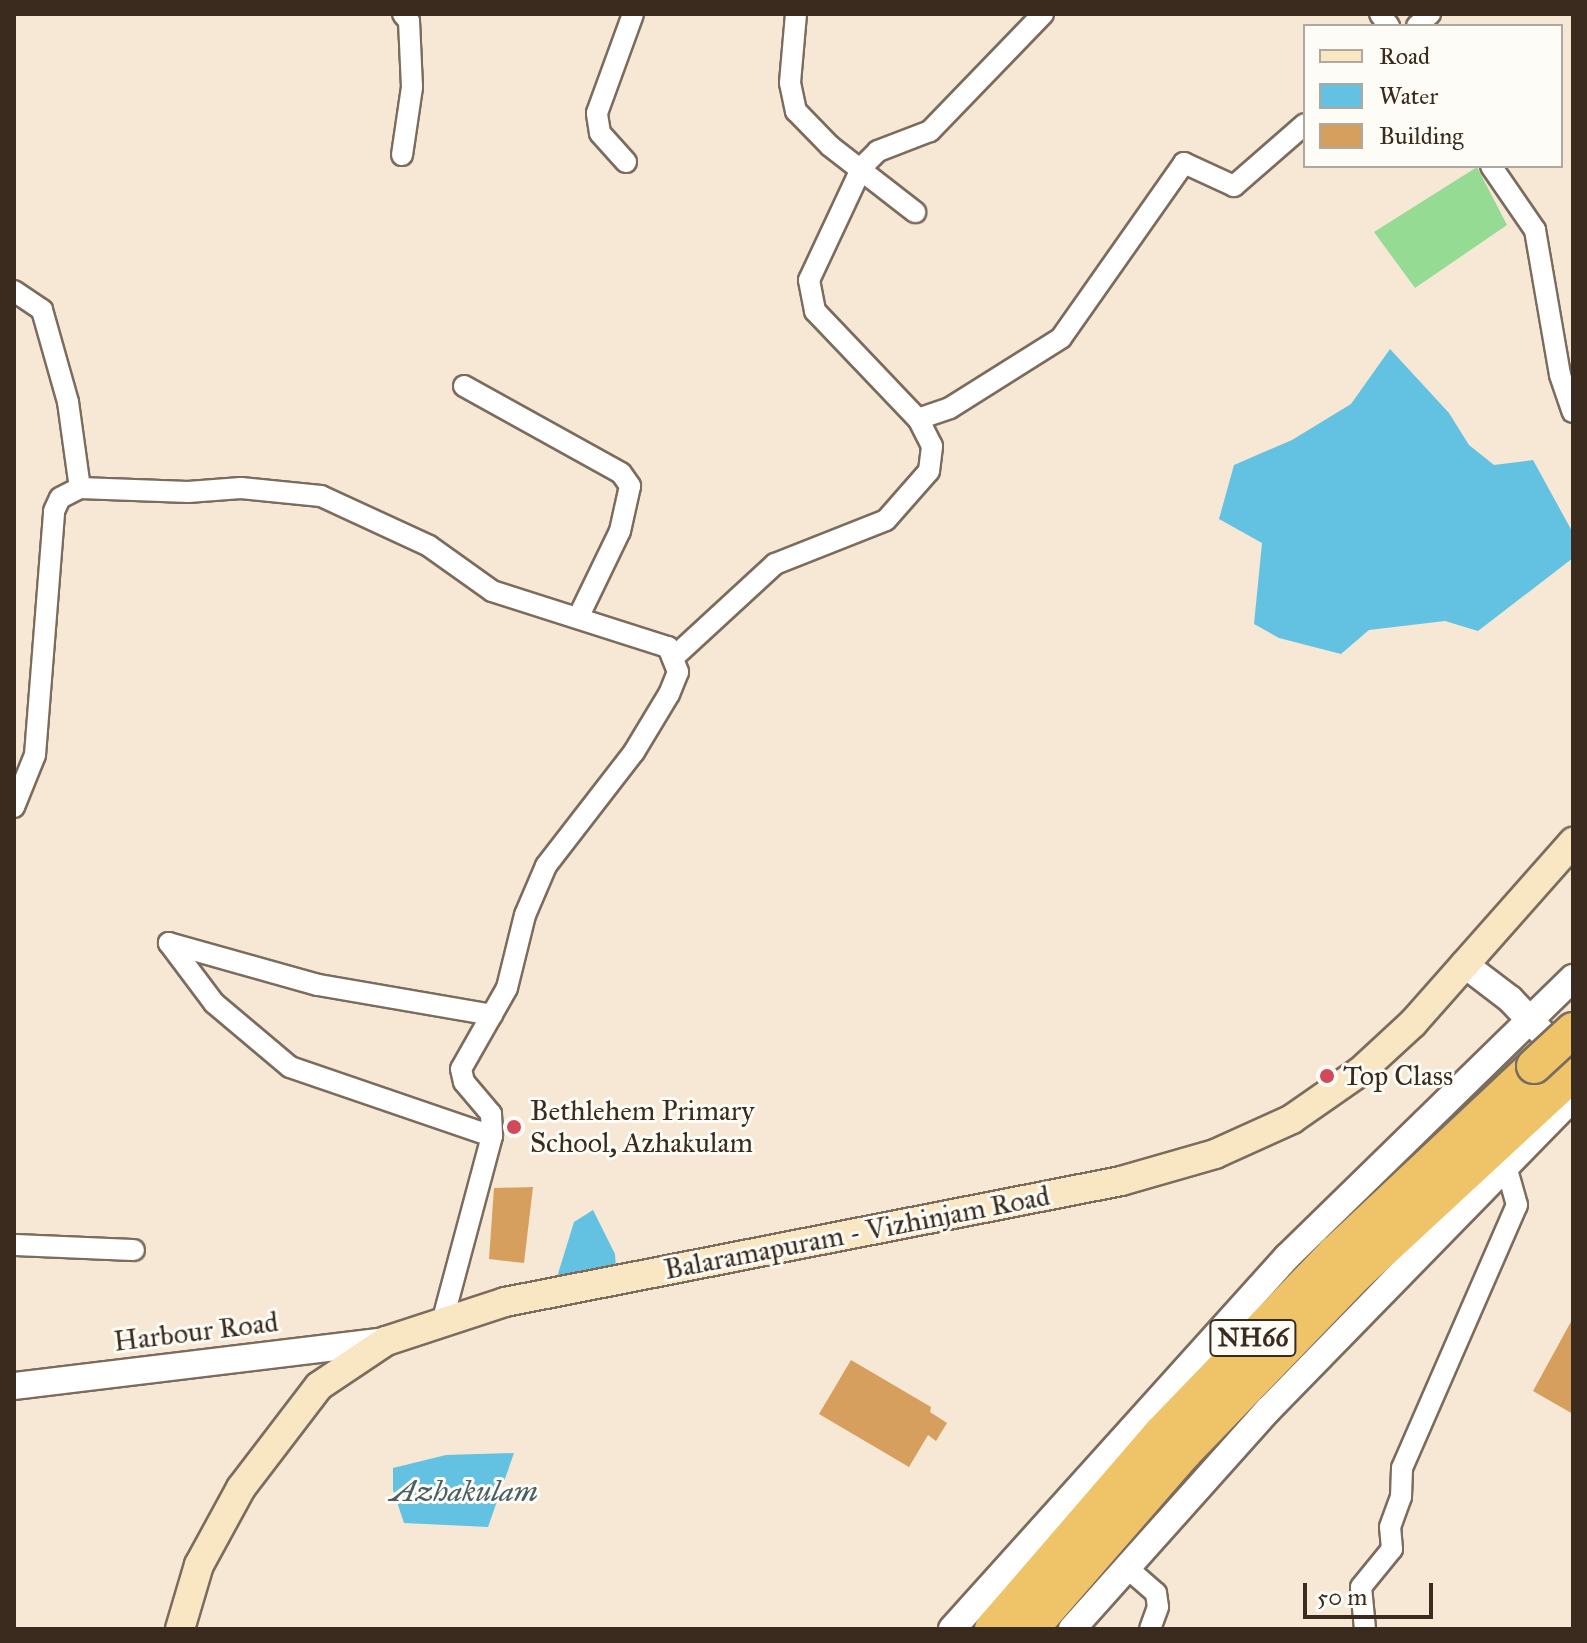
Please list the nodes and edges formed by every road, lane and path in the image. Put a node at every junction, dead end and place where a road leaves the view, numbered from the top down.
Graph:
1 (403, 14) edge
2 (633, 14) edge
3 (796, 14) edge
4 (1043, 14) edge
5 (1303, 126) edge
6 (402, 155) dead end
7 (626, 162) dead end
8 (862, 167) junction
9 (1492, 168) edge
10 (915, 212) dead end
11 (14, 291) edge
12 (464, 386) dead end
13 (1573, 412) edge
14 (918, 419) junction
15 (80, 488) junction
16 (579, 616) junction
17 (675, 656) junction
18 (14, 807) edge
19 (1573, 842) edge
20 (1464, 964) junction
21 (1573, 978) edge
22 (492, 1015) junction
23 (1529, 1017) junction
24 (1573, 1030) edge
25 (1562, 1078) edge
26 (492, 1136) junction
27 (1506, 1166) junction
28 (14, 1245) edge
29 (134, 1250) dead end
30 (443, 1319) junction
31 (386, 1341) junction
32 (14, 1386) edge
33 (1125, 1566) junction
34 (180, 1629) edge
35 (952, 1629) edge
36 (992, 1629) edge
37 (1031, 1629) edge
38 (1072, 1629) edge
39 (1150, 1629) edge
40 (1365, 1629) edge

1 - 6 street
2 - 7 street
3 - 8 street
4 - 8 street
5 - 14 street
8 - 10 street
8 - 14 street
9 - 13 street
11 - 15 street
12 - 16 street
14 - 17 street
15 - 16 street
15 - 18 street
16 - 17 street
17 - 22 street
19 - 20 main road, Balaramapuram - Vizhinjam Road
20 - 23 street
20 - 30 main road, Balaramapuram - Vizhinjam Road
21 - 23 street
22 - 26 street
22 - 26 street
23 - 25 street
23 - 35 street
24 - 25 highway, NH66, bridge
25 - 27 street
25 - 36 highway, NH66
25 - 37 highway, NH66
26 - 30 street
27 - 33 street
27 - 40 street
28 - 29 street
30 - 31 main road, Balaramapuram - Vizhinjam Road
31 - 32 street, Harbour Road
31 - 34 main road, Balaramapuram - Vizhinjam Road
33 - 38 street
33 - 39 street

